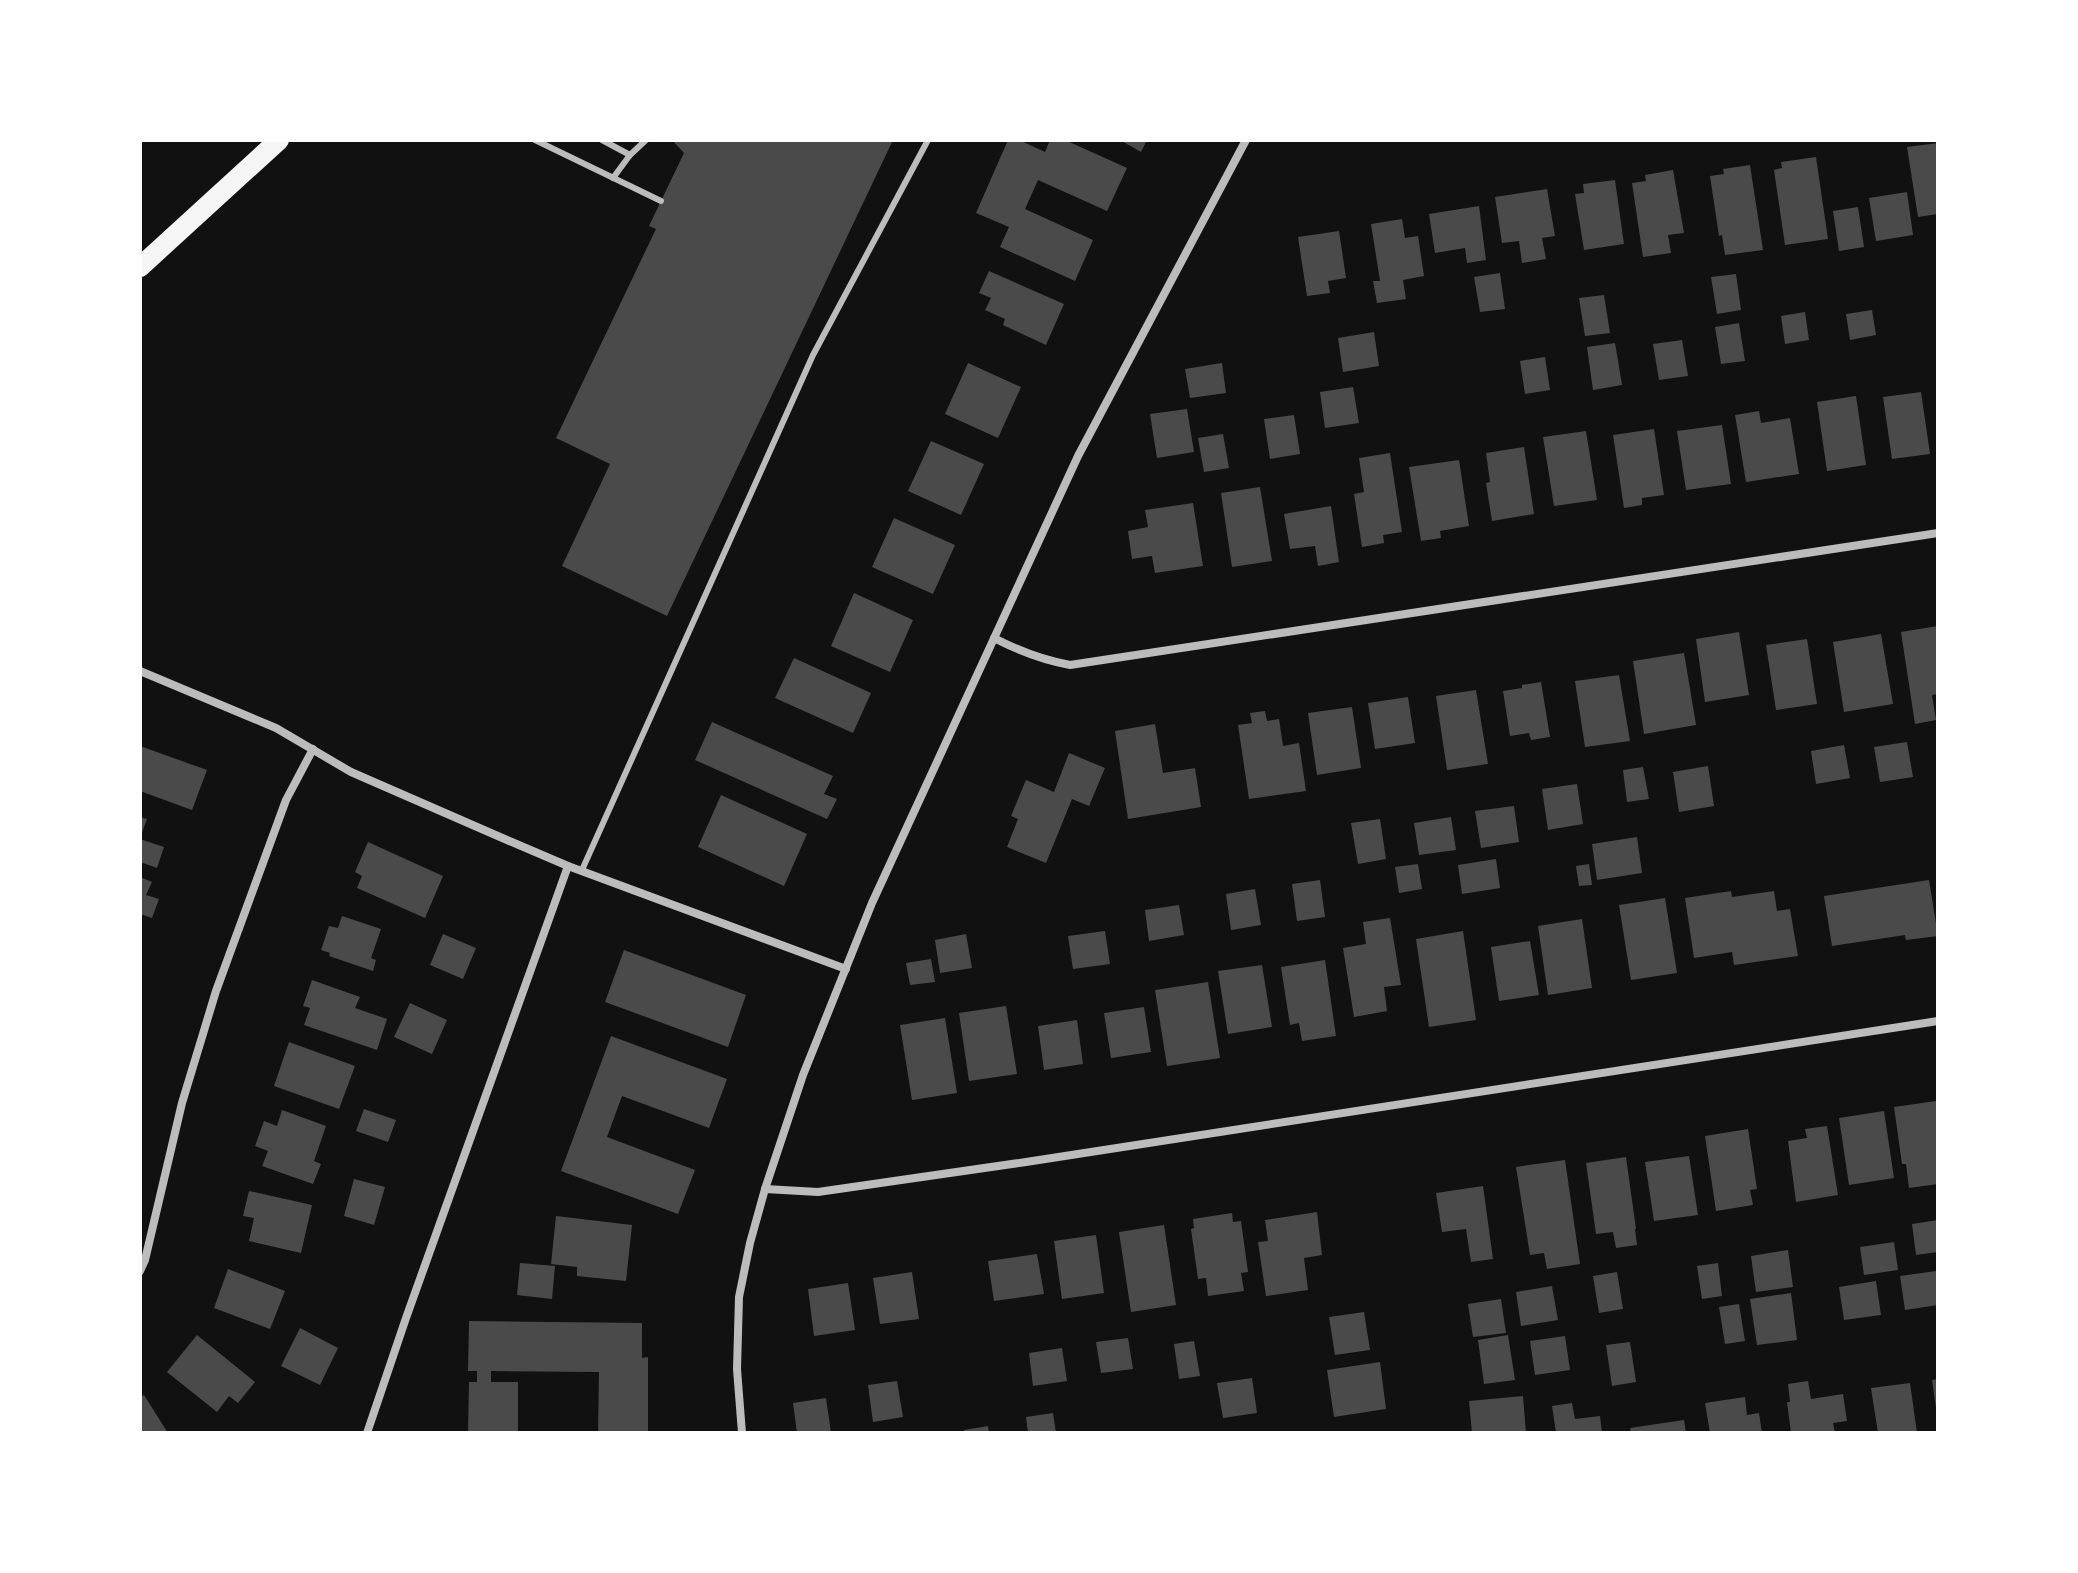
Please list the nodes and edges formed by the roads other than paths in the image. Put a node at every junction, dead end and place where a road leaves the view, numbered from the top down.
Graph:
1 (279, 140) edge
2 (535, 140) edge
3 (602, 140) edge
4 (646, 140) edge
5 (928, 140) edge
6 (1246, 140) edge
7 (630, 155) junction
8 (613, 178) junction
9 (661, 201) dead end
10 (140, 267) edge
11 (1938, 533) edge
12 (994, 638) junction
13 (140, 671) edge
14 (313, 749) junction
15 (568, 866) junction
16 (582, 870) junction
17 (846, 969) junction
18 (1938, 1021) edge
19 (765, 1189) junction
20 (140, 1271) edge
21 (367, 1433) edge
22 (742, 1433) edge

1 - 10 main road
2 - 8 lane
3 - 7 lane
4 - 7 lane
5 - 16 lane
6 - 12 street
7 - 8 lane
8 - 9 lane
11 - 12 street
12 - 17 street
13 - 14 street
14 - 15 street
14 - 20 street
15 - 16 street
15 - 21 street
16 - 17 street
17 - 19 street
18 - 19 street
19 - 22 street

